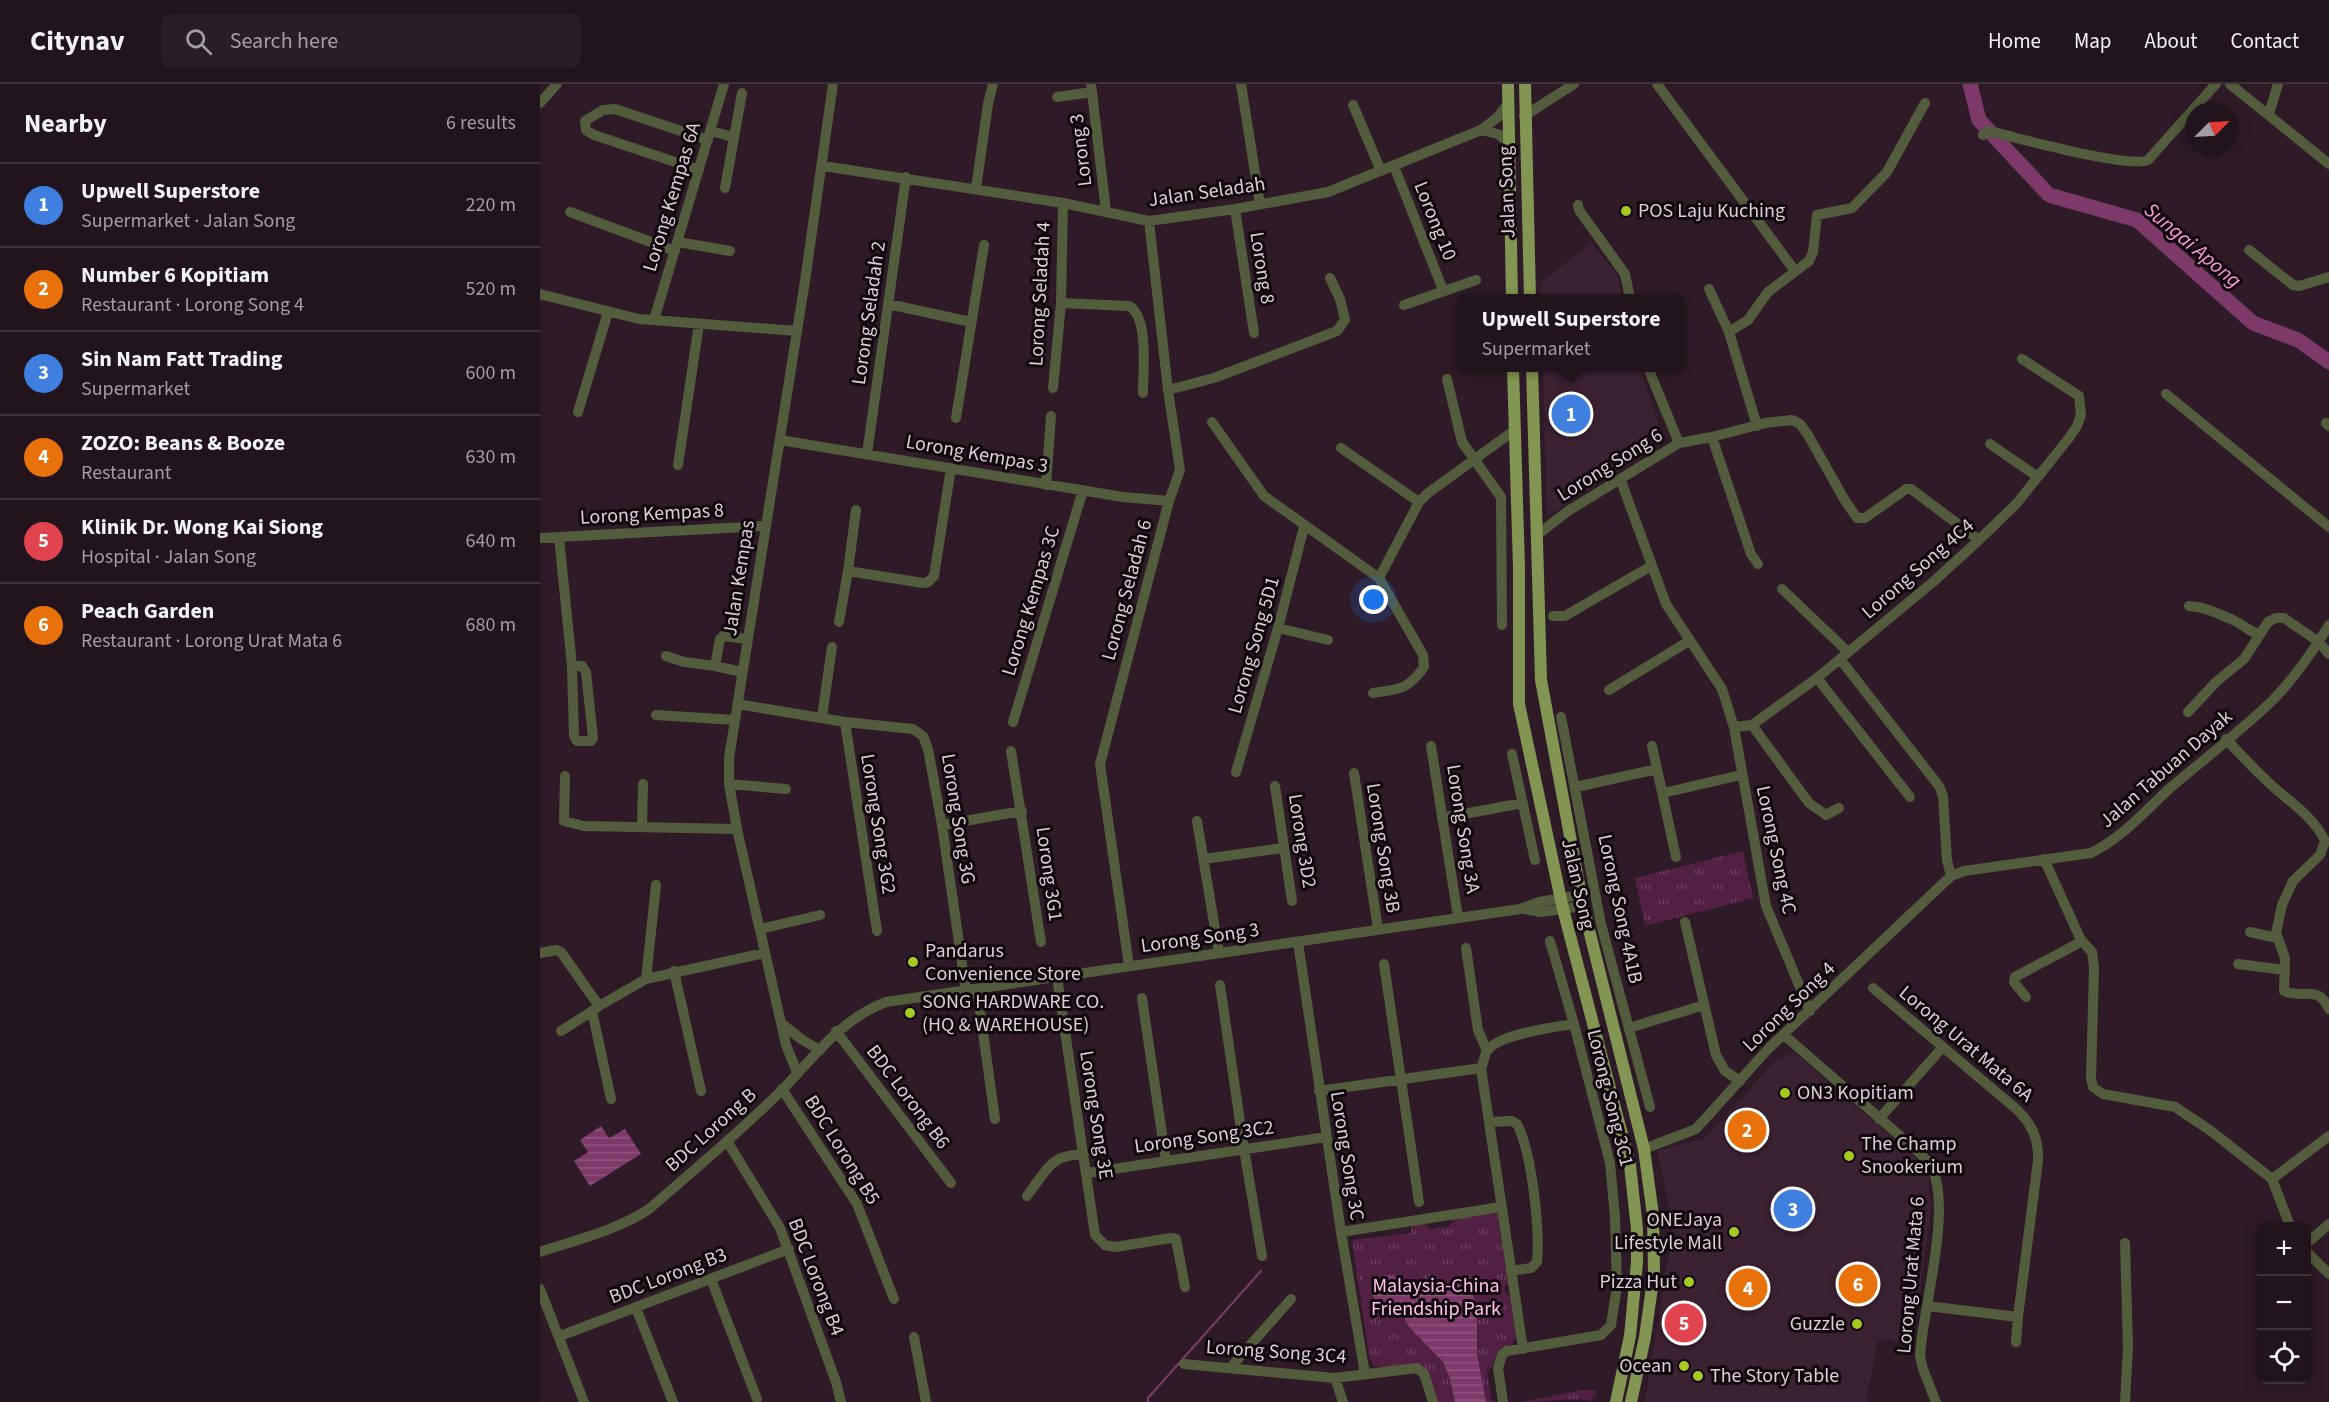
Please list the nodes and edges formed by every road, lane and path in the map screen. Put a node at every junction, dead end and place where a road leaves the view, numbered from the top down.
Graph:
1 (557, 84) edge
2 (724, 84) edge
3 (993, 84) edge
4 (1241, 84) edge
5 (1508, 84) edge
6 (1525, 84) edge
7 (1574, 84) edge
8 (1657, 84) edge
9 (2216, 84) edge
10 (2230, 84) edge
11 (2278, 84) edge
12 (831, 85) edge
13 (1092, 88) edge
14 (742, 93) dead end
15 (1057, 97) dead end
16 (1509, 102) junction
17 (540, 103) edge
18 (1925, 103) dead end
19 (1353, 105) dead end
20 (2269, 114) junction
21 (1524, 116) junction
22 (1481, 130) junction
23 (1986, 133) dead end
24 (709, 136) junction
25 (733, 137) junction
26 (1508, 142) junction
27 (2329, 164) edge
28 (822, 166) junction
29 (1394, 166) junction
30 (699, 170) junction
31 (1381, 171) junction
32 (906, 177) junction
33 (725, 188) dead end
34 (976, 188) junction
35 (1063, 202) junction
36 (1260, 204) junction
37 (1578, 205) dead end
38 (1235, 209) junction
39 (1106, 211) junction
40 (570, 212) dead end
41 (1149, 221) junction
42 (984, 245) dead end
43 (676, 247) junction
44 (2249, 250) dead end
45 (730, 251) dead end
46 (1795, 271) junction
47 (2329, 277) edge
48 (1330, 278) dead end
49 (1476, 280) dead end
50 (1709, 289) dead end
51 (1443, 290) junction
52 (540, 294) edge
53 (1512, 294) edge
54 (1530, 294) edge
55 (1629, 294) edge
56 (1061, 303) junction
57 (888, 304) junction
58 (1404, 305) dead end
59 (608, 312) junction
60 (654, 320) junction
61 (971, 322) junction
62 (699, 324) junction
63 (797, 331) junction
64 (1729, 332) junction
65 (1254, 333) dead end
66 (2022, 359) dead end
67 (1513, 372) edge
68 (1532, 372) edge
69 (1650, 372) edge
70 (1447, 379) dead end
71 (1053, 388) dead end
72 (1168, 390) junction
73 (1143, 393) dead end
74 (2166, 394) dead end
75 (578, 412) dead end
76 (1533, 414) junction
77 (1051, 416) dead end
78 (956, 418) dead end
79 (1212, 422) dead end
80 (1757, 426) junction
81 (1515, 430) junction
82 (1712, 437) junction
83 (780, 440) junction
84 (1679, 443) junction
85 (1990, 444) dead end
86 (1341, 448) dead end
87 (867, 454) junction
88 (1473, 460) junction
89 (678, 465) dead end
90 (951, 468) junction
91 (2038, 477) junction
92 (1621, 481) junction
93 (1046, 485) junction
94 (1083, 490) junction
95 (1169, 501) junction
96 (1419, 502) junction
97 (856, 510) dead end
98 (766, 526) junction
99 (1304, 527) junction
100 (2329, 527) edge
101 (1537, 536) junction
102 (559, 537) junction
103 (540, 538) edge
104 (1979, 540) junction
105 (1758, 564) dead end
106 (1651, 566) junction
107 (1519, 568) junction
108 (848, 571) junction
109 (1379, 578) junction
110 (1782, 589) dead end
111 (2189, 606) dead end
112 (1553, 616) dead end
113 (839, 622) dead end
114 (1502, 625) dead end
115 (2329, 626) edge
116 (1278, 628) junction
117 (2260, 634) junction
118 (747, 639) junction
119 (1328, 640) dead end
120 (1689, 641) junction
121 (2319, 642) junction
122 (832, 647) dead end
123 (2329, 654) edge
124 (666, 656) dead end
125 (1844, 656) junction
126 (572, 666) junction
127 (715, 666) junction
128 (742, 672) junction
129 (1817, 678) junction
130 (1609, 690) dead end
131 (1373, 693) dead end
132 (738, 704) junction
133 (2188, 712) dead end
134 (656, 715) dead end
135 (822, 717) junction
136 (1561, 717) dead end
137 (735, 720) junction
138 (845, 722) junction
139 (1013, 722) dead end
140 (1752, 725) junction
141 (1734, 727) junction
142 (2226, 739) junction
143 (1431, 746) dead end
144 (1652, 746) dead end
145 (1011, 751) dead end
146 (1512, 754) dead end
147 (1657, 769) junction
148 (1236, 772) dead end
149 (1354, 773) dead end
150 (1742, 775) junction
151 (565, 776) dead end
152 (643, 784) dead end
153 (729, 784) junction
154 (1275, 786) dead end
155 (1576, 787) junction
156 (786, 789) dead end
157 (1663, 793) junction
158 (1910, 797) dead end
159 (1523, 803) junction
160 (1839, 808) dead end
161 (1022, 811) junction
162 (1442, 818) junction
163 (1197, 821) dead end
164 (942, 825) junction
165 (642, 827) junction
166 (736, 829) junction
167 (2327, 841) edge
168 (1283, 848) junction
169 (1676, 857) dead end
170 (1203, 859) junction
171 (2044, 859) junction
172 (1535, 860) dead end
173 (1951, 876) junction
174 (656, 885) dead end
175 (1582, 900) junction
176 (1292, 901) dead end
177 (1562, 903) junction
178 (820, 915) dead end
179 (1458, 918) junction
180 (1685, 922) dead end
181 (759, 929) junction
182 (1378, 929) junction
183 (877, 931) dead end
184 (2250, 932) dead end
185 (2277, 938) junction
186 (2080, 940) junction
187 (1550, 941) dead end
188 (1041, 942) dead end
189 (1298, 942) junction
190 (1466, 948) dead end
191 (1219, 952) junction
192 (540, 953) edge
193 (765, 953) junction
194 (1384, 964) dead end
195 (2238, 964) dead end
196 (1129, 966) junction
197 (2285, 970) junction
198 (675, 971) junction
199 (1057, 977) junction
200 (646, 979) junction
201 (1220, 985) dead end
202 (1873, 988) dead end
203 (971, 990) junction
204 (2026, 997) dead end
205 (1142, 999) dead end
206 (886, 1002) joint
207 (1704, 1005) junction
208 (596, 1008) junction
209 (2329, 1009) edge
210 (1810, 1011) junction
211 (781, 1023) junction
212 (1574, 1024) junction
213 (1629, 1028) junction
214 (561, 1031) dead end
215 (836, 1031) junction
216 (1784, 1035) junction
217 (1942, 1048) junction
218 (820, 1050) junction
219 (1487, 1051) junction
220 (1481, 1068) junction
221 (797, 1072) junction
222 (1400, 1080) junction
223 (1740, 1081) junction
224 (782, 1089) junction
225 (701, 1091) dead end
226 (1319, 1091) junction
227 (611, 1099) dead end
228 (1650, 1107) dead end
229 (995, 1119) dead end
230 (1879, 1119) junction
231 (1490, 1122) junction
232 (2329, 1136) edge
233 (1326, 1137) junction
234 (727, 1141) junction
235 (1244, 1149) junction
236 (1644, 1149) junction
237 (1084, 1155) junction
238 (1166, 1161) junction
239 (1087, 1173) junction
240 (2272, 1179) junction
241 (951, 1183) dead end
242 (1027, 1196) dead end
243 (1419, 1202) dead end
244 (1502, 1207) junction
245 (2288, 1222) edge
246 (2329, 1224) edge
247 (1341, 1232) junction
248 (2311, 1240) edge
249 (2126, 1243) dead end
250 (789, 1249) junction
251 (540, 1252) edge
252 (2311, 1255) edge
253 (1262, 1256) dead end
254 (1511, 1271) junction
255 (2329, 1274) edge
256 (711, 1279) junction
257 (1185, 1287) dead end
258 (540, 1289) edge
259 (894, 1299) dead end
260 (1291, 1299) dead end
261 (1927, 1306) junction
262 (636, 1308) junction
263 (2018, 1317) junction
264 (560, 1336) junction
265 (914, 1337) dead end
266 (2016, 1342) dead end
267 (1523, 1348) junction
268 (1184, 1364) dead end
269 (1230, 1368) junction
270 (1365, 1374) junction
271 (1335, 1378) junction
272 (757, 1399) dead end
273 (584, 1402) edge
274 (673, 1402) edge
275 (841, 1402) edge
276 (926, 1402) edge
277 (1343, 1402) edge
278 (1433, 1402) edge
279 (1503, 1402) edge
280 (1616, 1402) edge
281 (1631, 1402) edge
282 (1936, 1402) edge
283 (2125, 1402) edge

1 - 17 street
2 - 24 street, Lorong Kempas 6A
3 - 34 street
4 - 36 street
5 - 16 main road, Jalan Song
6 - 21 main road, Jalan Song
7 - 21 street
8 - 46 street
9 - 23 street
10 - 20 street
11 - 20 street
12 - 28 street, Jalan Kempas
13 - 15 street
13 - 39 street, Lorong 3
14 - 25 street
16 - 22 street, Jalan Seladah
16 - 26 main road, Jalan Song
18 - 46 street
19 - 31 street
20 - 27 street
21 - 54 main road, Jalan Song
22 - 26 street
22 - 29 street, Jalan Seladah
24 - 25 street
24 - 30 street, Lorong Kempas 6A
24 - 30 street
25 - 33 street
26 - 53 main road, Jalan Song
28 - 32 street, Jalan Seladah
28 - 63 street, Jalan Kempas
29 - 31 street, Jalan Seladah
29 - 51 street, Lorong 10
30 - 43 street, Lorong Kempas 6A
31 - 36 street, Jalan Seladah
32 - 34 street, Jalan Seladah
32 - 57 street, Lorong Seladah 2
34 - 35 street, Jalan Seladah
35 - 39 street, Jalan Seladah
35 - 56 street, Lorong Seladah 4
36 - 38 street, Jalan Seladah
37 - 55 street
38 - 41 street, Jalan Seladah
38 - 65 street, Lorong 8
39 - 41 street, Jalan Seladah
40 - 43 street
41 - 72 street, Lorong Seladah 6
42 - 61 street
43 - 45 street
43 - 60 street, Lorong Kempas 6A
44 - 47 street
46 - 64 street
48 - 72 street
49 - 51 street
50 - 64 street
51 - 58 street
52 - 59 street
56 - 71 street, Lorong Seladah 4
56 - 73 street
57 - 61 street
57 - 87 street, Lorong Seladah 2
59 - 60 street
59 - 75 street
60 - 62 street
61 - 78 street
62 - 63 street
62 - 89 street
63 - 83 street, Jalan Kempas
64 - 80 street
66 - 91 street, Lorong Song 4C4
67 - 81 main road, Jalan Song
68 - 76 main road, Jalan Song
69 - 84 street
70 - 88 street
72 - 95 street, Lorong Seladah 6
74 - 100 street
76 - 81 main road
76 - 101 main road, Jalan Song
77 - 93 street
79 - 99 street
80 - 82 street, Lorong Song 6
80 - 104 street, Lorong Song 6
81 - 88 street
81 - 107 main road, Jalan Song
82 - 84 street, Lorong Song 6
82 - 105 street
83 - 87 street, Lorong Kempas 3
83 - 98 street, Jalan Kempas
84 - 92 street, Lorong Song 6
85 - 91 street
86 - 96 street
87 - 90 street, Lorong Kempas 3
88 - 96 street
88 - 114 street
90 - 93 street, Lorong Kempas 3
90 - 108 street
91 - 104 street, Lorong Song 4C4
92 - 101 street, Lorong Song 6
92 - 106 street, Lorong Song 4C
93 - 94 street, Lorong Kempas 3
94 - 95 street, Lorong Kempas 3
94 - 139 street, Lorong Kempas 3C
95 - 196 street, Lorong Seladah 6
96 - 109 street
97 - 108 street
98 - 102 street, Lorong Kempas 8
98 - 118 street, Jalan Kempas
99 - 109 street
99 - 116 street, Lorong Song 5D1
101 - 107 main road
101 - 175 main road, Jalan Song
102 - 103 street, Lorong Kempas 8
102 - 126 street
104 - 125 street, Lorong Song 4C4
106 - 112 street
106 - 120 street, Lorong Song 4C
107 - 177 main road, Jalan Song
108 - 113 street
109 - 131 street
110 - 125 street
111 - 117 street
115 - 121 street, Jalan Tabuan Dayak
116 - 119 street
116 - 148 street, Lorong Song 5D1
117 - 121 street
117 - 133 street
118 - 127 street
118 - 128 street, Jalan Kempas
120 - 130 street
120 - 141 street, Lorong Song 4C
121 - 123 street
121 - 142 street, Jalan Tabuan Dayak
122 - 135 street
124 - 127 street
125 - 129 street, Lorong Song 4C4
125 - 173 street
126 - 126 street
127 - 128 street
128 - 132 street, Jalan Kempas
129 - 140 street, Lorong Song 4C4
129 - 158 street
132 - 135 street, Lorong Song 3G
132 - 137 street, Jalan Kempas
134 - 137 street
135 - 138 street, Lorong Song 3G
136 - 155 street, Lorong Song 4A1B
137 - 153 street, Jalan Kempas
138 - 164 street, Lorong Song 3G
138 - 183 street, Lorong Song 3G2
140 - 141 street, Lorong Song 4C4
140 - 160 street
141 - 150 street, Lorong Song 4C
142 - 167 street
142 - 171 street, Jalan Tabuan Dayak
143 - 162 street, Lorong Song 3A
144 - 147 street
145 - 161 street, Lorong 3G1
146 - 159 street
147 - 155 street
147 - 157 street
149 - 182 street, Lorong Song 3B
150 - 157 street
150 - 210 street, Lorong Song 4C
151 - 165 street
152 - 165 street
153 - 156 street
153 - 166 street, Jalan Kempas
154 - 168 street, Lorong 3D2
155 - 213 street, Lorong Song 4A1B
157 - 169 street
159 - 162 street
159 - 172 street
161 - 164 street, Lorong 3G1
161 - 188 street, Lorong 3G1
162 - 179 street, Lorong Song 3A
163 - 170 street
164 - 203 street, Lorong Song 3G
165 - 166 street
166 - 181 street, Jalan Kempas
167 - 185 street
168 - 170 street
168 - 176 street, Lorong 3D2
170 - 191 street
171 - 173 street, Jalan Tabuan Dayak
171 - 186 street
173 - 210 street, Lorong Song 4
174 - 200 street
175 - 177 street, Lorong Song 3
175 - 236 main road, Jalan Song
177 - 179 street, Lorong Song 3
177 - 280 main road, Jalan Song
178 - 181 street
179 - 182 street, Lorong Song 3
180 - 207 street
181 - 193 street, Jalan Kempas
182 - 189 street, Lorong Song 3
184 - 185 street
185 - 197 street
186 - 204 street
186 - 240 street
187 - 212 street
189 - 191 street, Lorong Song 3
189 - 226 street, Lorong Song 3C
190 - 219 street
191 - 196 street, Lorong Song 3
192 - 208 street
193 - 198 street
193 - 211 street, Jalan Kempas
194 - 222 street
195 - 197 street
196 - 199 street, Lorong Song 3
197 - 209 street
198 - 200 street
198 - 225 street
199 - 203 street, Lorong Song 3
199 - 237 street, Lorong Song 3E
200 - 208 street
201 - 235 street
202 - 217 street, Lorong Urat Mata 6A
203 - 206 street, Lorong Song 3
203 - 229 street, Lorong Song 3G
205 - 238 street
206 - 215 street, BDC Lorong B
207 - 213 street
207 - 223 street
208 - 214 street
208 - 227 street
210 - 216 street, Lorong Song 4
211 - 218 street
211 - 221 street, Jalan Kempas
212 - 219 street, Lorong Song 3C1
212 - 267 street, Lorong Song 3C1
213 - 228 street, Lorong Song 4A1B
215 - 218 street, BDC Lorong B
215 - 241 street, BDC Lorong B6
216 - 223 street, Lorong Song 4
216 - 230 street, Lorong Urat Mata 6
217 - 230 street
217 - 263 street, Lorong Urat Mata 6A
218 - 221 street, BDC Lorong B
219 - 220 street
220 - 222 street
220 - 231 street
221 - 224 street, BDC Lorong B
222 - 226 street
222 - 243 street
223 - 236 street, Lorong Song 4
224 - 234 street, BDC Lorong B
224 - 259 street, BDC Lorong B5
226 - 233 street, Lorong Song 3C
230 - 261 street, Lorong Urat Mata 6
231 - 244 street
231 - 254 street
232 - 240 street
233 - 235 street, Lorong Song 3C2
233 - 247 street, Lorong Song 3C
234 - 250 street, BDC Lorong B4
234 - 251 street, BDC Lorong B
235 - 238 street, Lorong Song 3C2
235 - 253 street
236 - 281 main road, Jalan Song
237 - 239 street, Lorong Song 3E
237 - 242 street
238 - 239 street, Lorong Song 3C2
239 - 257 street, Lorong Song 3E
240 - 245 street
244 - 247 street
244 - 254 street
246 - 248 street
247 - 270 street, Lorong Song 3C
249 - 283 street
250 - 256 street, BDC Lorong B3
250 - 275 street, BDC Lorong B4
252 - 255 street
254 - 267 street
256 - 262 street, BDC Lorong B3
256 - 272 street
258 - 264 street
260 - 269 street
261 - 263 street
261 - 282 street, Lorong Urat Mata 6
262 - 264 street, BDC Lorong B3
262 - 274 street
263 - 266 street, Lorong Urat Mata 6A
264 - 273 street
265 - 276 street
267 - 279 street
268 - 269 street, Lorong Song 3C4
269 - 271 street, Lorong Song 3C4
270 - 271 street, Lorong Song 3C4
270 - 278 street, Lorong Song 3C4
271 - 277 street

